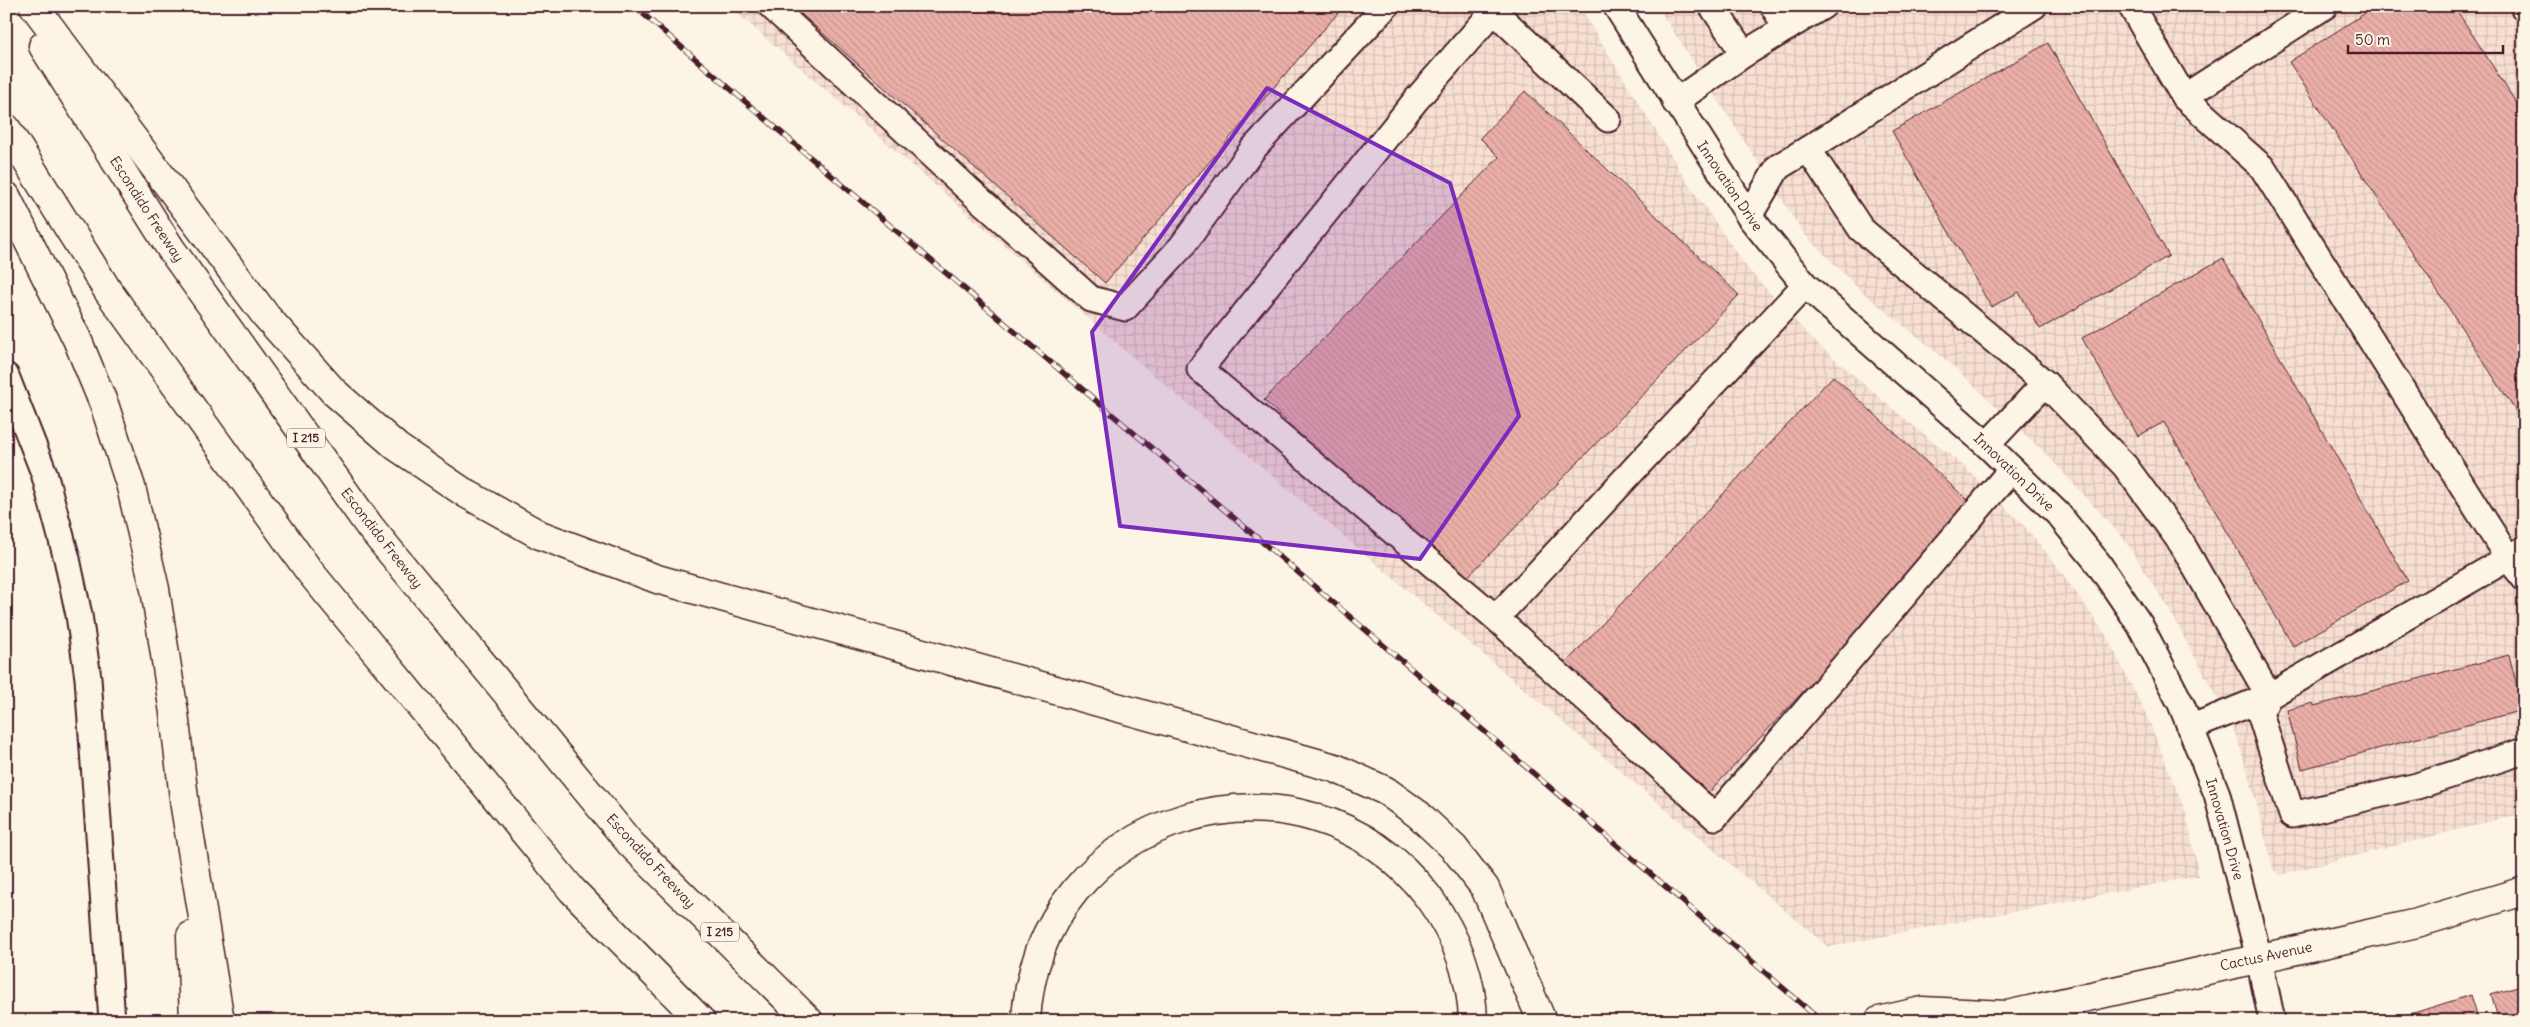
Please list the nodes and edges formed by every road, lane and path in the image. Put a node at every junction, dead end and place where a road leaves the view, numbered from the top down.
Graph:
1 (18, 6) edge
2 (34, 6) edge
3 (770, 6) edge
4 (1386, 6) edge
5 (1616, 6) edge
6 (1712, 6) edge
7 (1773, 6) edge
8 (1823, 6) edge
9 (2034, 6) edge
10 (2131, 6) edge
11 (2325, 6) edge
12 (1496, 9) edge
13 (1787, 28) junction
14 (1744, 54) junction
15 (2184, 97) junction
16 (1675, 102) junction
17 (1608, 119) dead end
18 (6, 128) edge
19 (1808, 149) junction
20 (6, 196) edge
21 (1749, 216) junction
22 (1804, 285) junction
23 (6, 376) edge
24 (2045, 383) junction
25 (1987, 444) junction
26 (2012, 469) junction
27 (2516, 554) edge
28 (2524, 578) edge
29 (1496, 618) junction
30 (2269, 696) junction
31 (2190, 728) junction
32 (2524, 751) edge
33 (185, 807) junction
34 (2524, 891) edge
35 (2259, 958) junction
36 (2001, 1018) edge
37 (112, 1021) edge
38 (194, 1021) edge
39 (220, 1021) edge
40 (701, 1021) edge
41 (809, 1021) edge
42 (1026, 1021) edge
43 (1473, 1021) edge
44 (1542, 1021) edge
45 (1879, 1021) edge
46 (2272, 1021) edge

1 - 41 main road, Escondido Freeway / I 215
2 - 44 main road
3 - 4 street
5 - 16 street, Innovation Drive
6 - 14 street
7 - 13 street
8 - 13 street
9 - 19 street
10 - 15 street
11 - 15 street
12 - 17 street
12 - 29 street
13 - 14 street
14 - 16 street
15 - 27 street
16 - 21 street, Innovation Drive
18 - 40 main road
19 - 21 street
19 - 24 street
20 - 33 main road
21 - 22 street, Innovation Drive
22 - 25 street, Innovation Drive
22 - 29 street
23 - 37 street
24 - 25 street
24 - 30 street
25 - 26 street, Innovation Drive
26 - 29 street
26 - 31 street, Innovation Drive
27 - 28 street
27 - 30 street
30 - 31 street
30 - 32 street
31 - 35 street, Innovation Drive
33 - 38 main road
33 - 39 main road
34 - 35 main road, Cactus Avenue
35 - 36 main road, Cactus Avenue
35 - 46 street, Innovation Drive
36 - 45 main road, Cactus Avenue
42 - 43 main road

